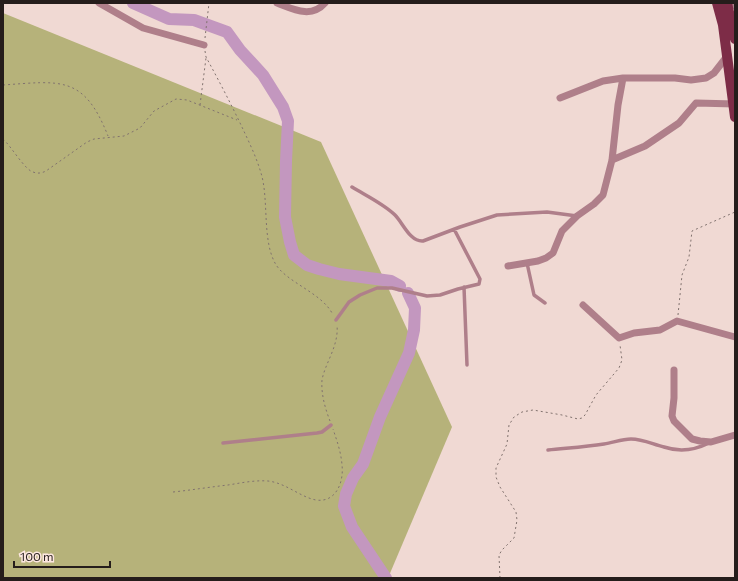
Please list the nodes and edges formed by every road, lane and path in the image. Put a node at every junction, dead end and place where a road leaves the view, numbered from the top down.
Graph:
1 (99, 3) edge
2 (209, 3) edge
3 (277, 3) edge
4 (325, 3) edge
5 (726, 4) edge
6 (735, 39) edge
7 (204, 45) junction
8 (728, 55) junction
9 (206, 57) junction
10 (623, 78) junction
11 (3, 85) edge
12 (560, 98) dead end
13 (734, 104) edge
14 (200, 105) junction
15 (735, 116) edge
16 (239, 120) junction
17 (108, 137) junction
18 (3, 139) edge
19 (612, 160) junction
20 (352, 187) dead end
21 (735, 212) edge
22 (577, 216) junction
23 (454, 229) junction
24 (527, 263) junction
25 (508, 266) dead end
26 (464, 288) junction
27 (545, 303) dead end
28 (583, 305) dead end
29 (336, 320) junction
30 (677, 321) junction
31 (735, 337) edge
32 (619, 338) junction
33 (467, 365) dead end
34 (674, 370) dead end
35 (331, 425) junction
36 (735, 435) edge
37 (711, 442) junction
38 (223, 443) dead end
39 (548, 450) dead end
40 (173, 492) dead end
41 (500, 578) edge

1 - 7 street
2 - 7 path
3 - 4 street
5 - 6 main road
5 - 8 main road
7 - 9 path
8 - 10 street
8 - 13 main road
9 - 14 path
9 - 16 path
10 - 12 street
10 - 19 street
11 - 17 path
13 - 15 main road
13 - 19 street
14 - 16 path
14 - 17 path
16 - 29 path
17 - 18 path
19 - 22 street
20 - 23 lane
21 - 30 path
22 - 23 lane
22 - 24 street
23 - 26 lane
24 - 25 street
24 - 27 lane
26 - 29 lane
26 - 33 lane
28 - 32 street
29 - 35 path
30 - 31 street
30 - 32 street
32 - 41 path
34 - 37 street
35 - 38 lane
35 - 40 path
36 - 37 street
37 - 39 lane

